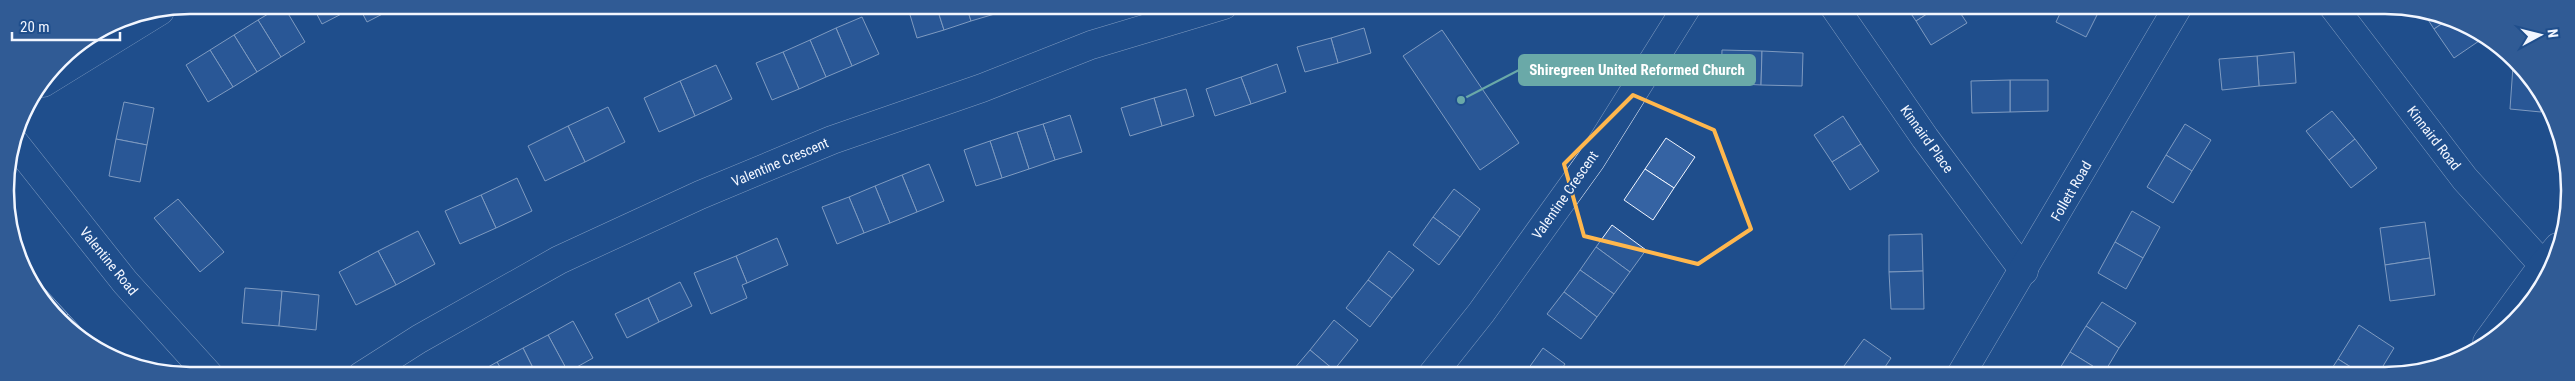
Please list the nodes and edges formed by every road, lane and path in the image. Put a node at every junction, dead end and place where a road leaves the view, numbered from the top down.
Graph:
1 (1193, 14) edge
2 (1682, 14) edge
3 (1839, 14) edge
4 (2174, 14) edge
5 (2339, 14) edge
6 (146, 20) edge
7 (59, 73) edge
8 (19, 148) edge
9 (2549, 255) edge
10 (2547, 260) edge
11 (2024, 271) junction
12 (2501, 323) edge
13 (202, 367) edge
14 (375, 367) edge
15 (1437, 367) edge
16 (1965, 367) edge

1 - 14 street, Valentine Crescent
2 - 15 street, Valentine Crescent
3 - 11 street, Kinnaird Place
4 - 11 street, Follett Road
5 - 9 street, Kinnaird Road
6 - 7 street
8 - 13 street, Valentine Road
10 - 12 street
11 - 16 street, Follett Road

